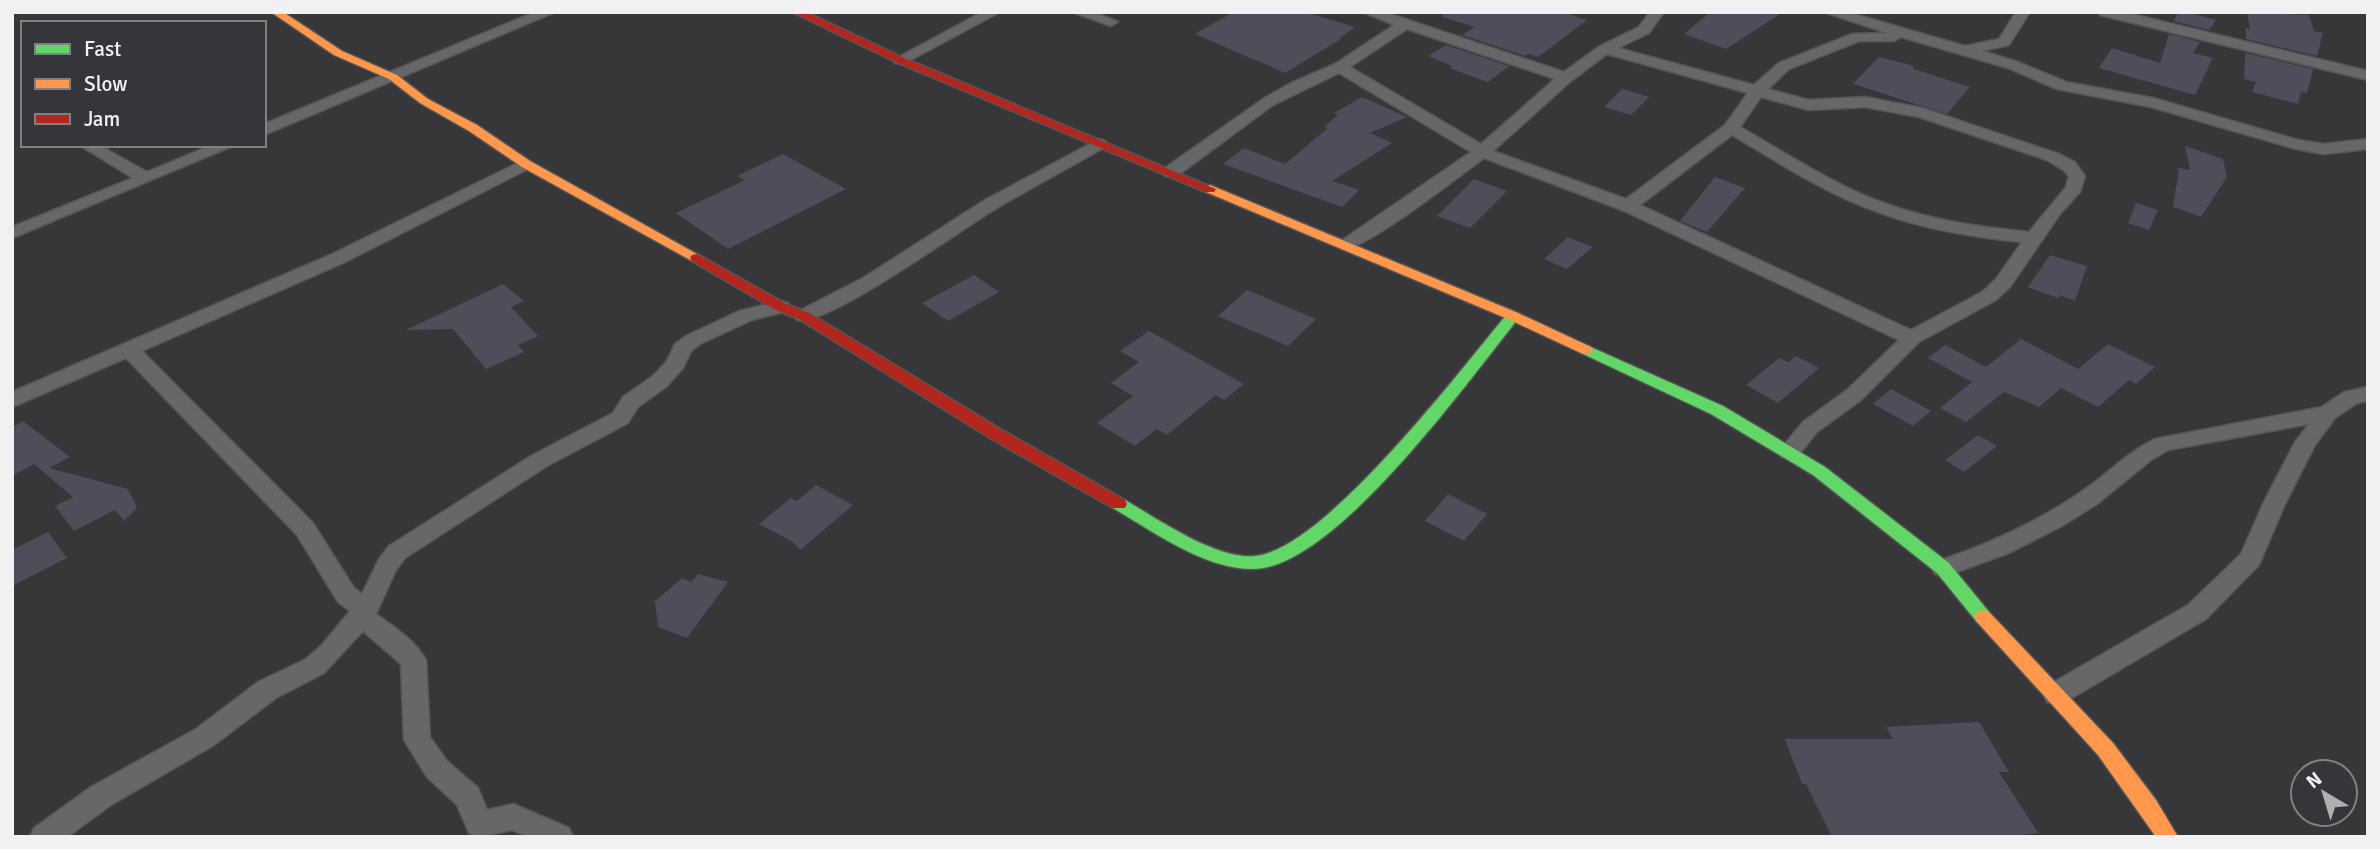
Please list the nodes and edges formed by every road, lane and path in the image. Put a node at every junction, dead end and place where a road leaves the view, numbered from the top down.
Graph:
1 (276, 12) edge
2 (548, 12) edge
3 (797, 12) edge
4 (993, 12) edge
5 (1079, 12) edge
6 (1370, 12) edge
7 (1831, 12) edge
8 (2023, 12) edge
9 (2105, 12) edge
10 (1650, 16) edge
11 (1111, 22) dead end
12 (1405, 24) junction
13 (1913, 37) junction
14 (1605, 49) junction
15 (1966, 50) junction
16 (900, 60) junction
17 (1340, 67) junction
18 (2368, 76) edge
19 (393, 77) junction
20 (1566, 78) junction
21 (1758, 90) junction
22 (1731, 128) junction
23 (266, 129) edge
24 (1099, 144) junction
25 (2368, 144) edge
26 (90, 147) edge
27 (222, 147) edge
28 (1482, 152) junction
29 (526, 164) junction
30 (1171, 172) junction
31 (146, 178) junction
32 (1628, 206) junction
33 (12, 233) edge
34 (2032, 238) junction
35 (1347, 245) junction
36 (781, 307) junction
37 (804, 316) junction
38 (1513, 316) junction
39 (1912, 338) junction
40 (128, 348) junction
41 (2368, 394) edge
42 (12, 400) edge
43 (2328, 413) junction
44 (1789, 452) junction
45 (1943, 568) junction
46 (363, 613) junction
47 (2056, 694) junction
48 (472, 830) edge
49 (44, 837) edge
50 (559, 837) edge
51 (2168, 837) edge

1 - 19 street
2 - 19 street
3 - 16 street
4 - 16 street
5 - 11 street
6 - 12 street
7 - 13 street
8 - 15 street
9 - 18 street
10 - 14 street
12 - 17 street
12 - 20 street
13 - 15 street
13 - 21 street
14 - 20 street
14 - 21 street
15 - 25 street
16 - 24 street
17 - 28 street
17 - 30 street
19 - 23 street
19 - 29 street
20 - 28 street
21 - 22 street
21 - 34 street
22 - 32 street
22 - 34 street
24 - 30 street
24 - 37 street
26 - 31 street
27 - 31 street
28 - 32 street
28 - 35 street
29 - 36 street
29 - 40 street
30 - 35 street
31 - 33 street
32 - 39 street
34 - 39 street
35 - 38 street
36 - 37 street
36 - 46 street
37 - 38 street
38 - 44 street
39 - 44 street
40 - 42 street
40 - 46 street
41 - 43 street
43 - 45 street
43 - 47 street
44 - 45 street
45 - 47 street
46 - 48 street
46 - 49 street
47 - 51 street
48 - 50 street

